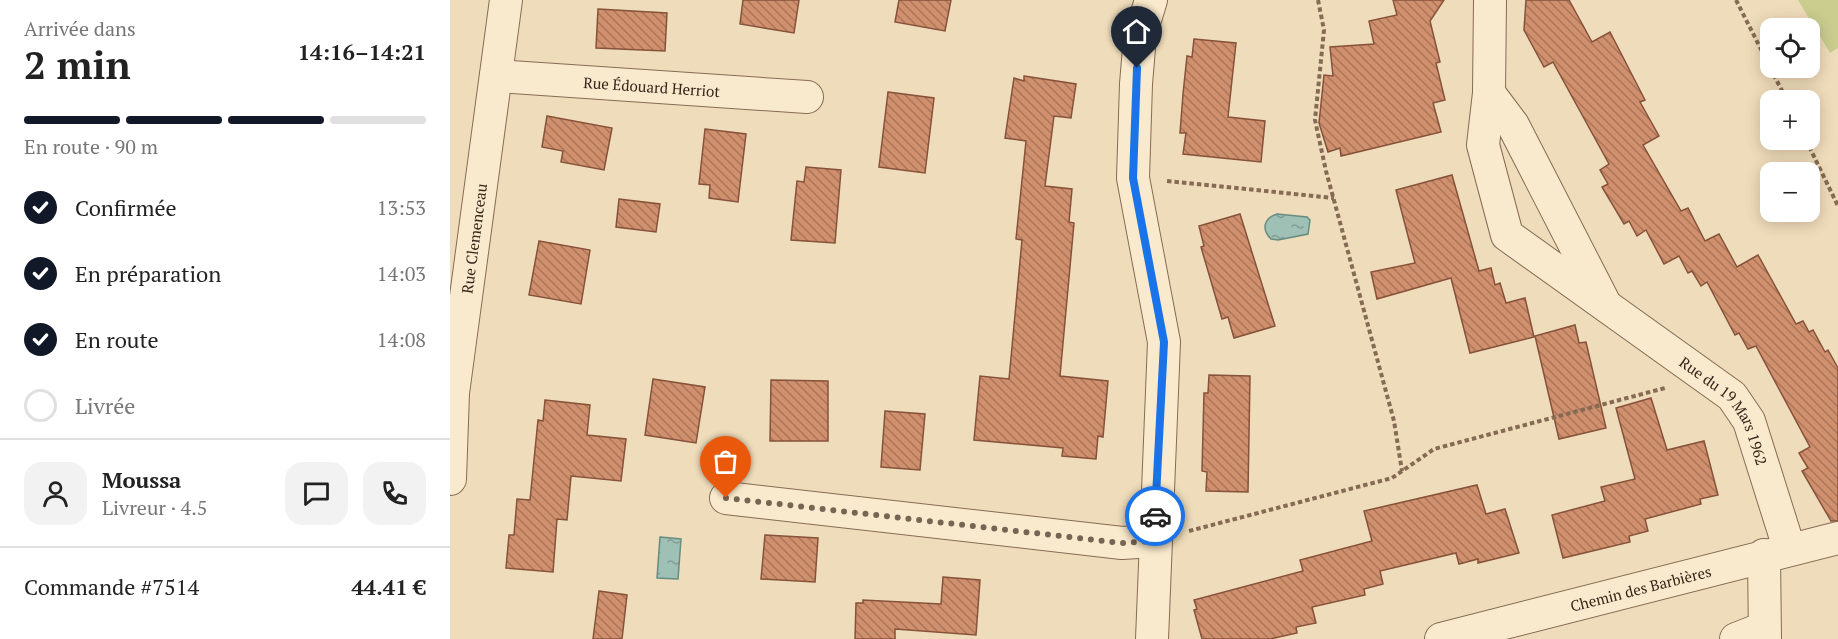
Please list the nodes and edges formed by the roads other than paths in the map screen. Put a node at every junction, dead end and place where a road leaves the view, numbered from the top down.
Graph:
1 (506, 0) edge
2 (1151, 0) edge
3 (1490, 0) edge
4 (496, 76) junction
5 (1489, 93) junction
6 (807, 97) dead end
7 (1609, 310) junction
8 (450, 479) edge
9 (726, 498) dead end
10 (1838, 538) edge
11 (1154, 541) junction
12 (1776, 552) junction
13 (1755, 636) edge
14 (1152, 639) edge
15 (1441, 639) edge

1 - 4 street, Rue Clemenceau
2 - 11 street
3 - 5 street, Rue du 19 Mars 1962
4 - 6 street, Rue Édouard Herriot
4 - 8 street, Rue Clemenceau
5 - 7 street, Rue du 19 Mars 1962
5 - 7 street, Rue du 19 Mars 1962
7 - 12 street, Rue du 19 Mars 1962
9 - 11 street
10 - 12 street, Chemin des Barbières
11 - 14 street
12 - 13 street, Rue du 19 Mars 1962
12 - 15 street, Chemin des Barbières

